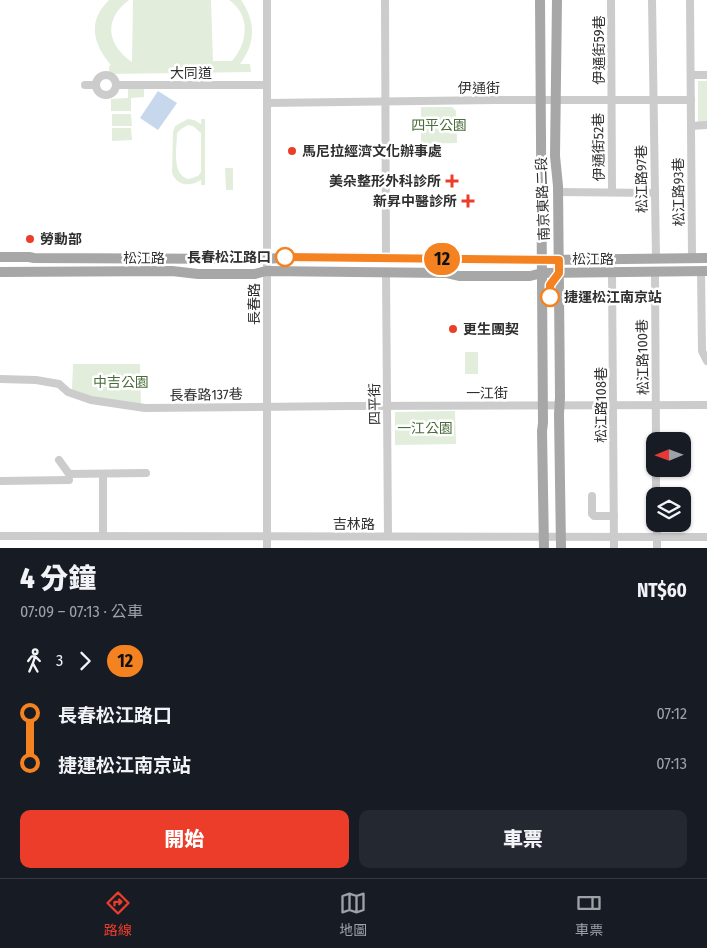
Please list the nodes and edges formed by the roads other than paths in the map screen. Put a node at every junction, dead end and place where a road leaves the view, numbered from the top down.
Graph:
1 (267, 0) edge
2 (385, 0) edge
3 (540, 0) edge
4 (557, 0) edge
5 (611, 0) edge
6 (652, 0) edge
7 (690, 0) edge
8 (691, 75) junction
9 (707, 75) edge
10 (85, 85) dead end
11 (267, 85) junction
12 (691, 100) junction
13 (542, 101) junction
14 (555, 101) junction
15 (611, 101) junction
16 (653, 101) junction
17 (384, 102) junction
18 (267, 103) junction
19 (707, 125) edge
20 (691, 126) junction
21 (558, 192) junction
22 (612, 192) junction
23 (655, 194) junction
24 (0, 257) edge
25 (656, 258) junction
26 (692, 258) junction
27 (707, 258) edge
28 (266, 259) junction
29 (386, 259) junction
30 (542, 260) junction
31 (559, 260) junction
32 (266, 271) junction
33 (704, 271) edge
34 (0, 272) edge
35 (386, 272) junction
36 (654, 272) junction
37 (542, 273) junction
38 (559, 273) junction
39 (612, 273) junction
40 (704, 351) edge
41 (707, 361) edge
42 (0, 380) edge
43 (559, 405) junction
44 (613, 405) junction
45 (656, 405) junction
46 (707, 405) edge
47 (267, 406) junction
48 (388, 406) junction
49 (543, 406) junction
50 (656, 432) edge
51 (58, 460) dead end
52 (146, 473) dead end
53 (103, 474) junction
54 (0, 480) edge
55 (69, 480) dead end
56 (592, 496) dead end
57 (614, 516) junction
58 (657, 532) edge
59 (0, 536) edge
60 (103, 536) junction
61 (267, 536) junction
62 (388, 536) junction
63 (544, 537) junction
64 (560, 537) junction
65 (614, 537) junction
66 (657, 537) junction
67 (707, 537) edge
68 (267, 548) edge
69 (544, 548) edge
70 (561, 548) edge
71 (614, 548) edge
72 (657, 548) edge

1 - 11 street, 長春路
2 - 17 street
3 - 13 main road, 南京東路二段
4 - 14 main road, 南京東路二段
5 - 15 street, 伊通街59巷
6 - 16 street, 松江路97巷
7 - 8 street
8 - 9 street
8 - 12 street
10 - 11 street, 大同道
11 - 18 street, 長春路
12 - 16 street, 伊通街
12 - 20 street
13 - 14 street, 伊通街
13 - 17 street, 伊通街
13 - 30 main road, 南京東路二段
14 - 15 street, 伊通街
14 - 21 main road, 南京東路二段
15 - 16 street, 伊通街
15 - 22 street, 伊通街52巷
16 - 23 street, 松江路97巷
17 - 18 street, 伊通街
17 - 29 street
18 - 28 street, 長春路
19 - 20 street
20 - 26 street, 松江路93巷
21 - 22 street
21 - 31 main road, 南京東路二段
22 - 23 street
23 - 25 street, 松江路97巷
24 - 28 main road, 松江路
25 - 26 main road, 松江路
25 - 31 main road, 松江路
26 - 27 main road, 松江路
28 - 29 main road, 松江路
28 - 32 street, 長春路
29 - 30 main road, 松江路
30 - 31 main road, 松江路
30 - 37 main road, 南京東路二段
31 - 38 main road, 南京東路二段
32 - 34 main road, 松江路
32 - 35 main road, 松江路
32 - 47 street, 長春路
33 - 36 main road, 松江路
33 - 40 street
35 - 37 main road, 松江路
35 - 48 street, 四平街
36 - 39 main road, 松江路
36 - 45 street, 松江路100巷
37 - 38 main road, 松江路
37 - 49 main road, 南京東路二段
38 - 39 main road, 松江路
38 - 43 main road, 南京東路二段
39 - 44 street, 松江路108巷
40 - 41 street
42 - 47 street, 長春路137巷
43 - 44 street, 一江街
43 - 49 street, 一江街
43 - 64 main road, 南京東路二段
44 - 45 street, 一江街
44 - 57 street, 松江路108巷
45 - 46 street, 一江街
45 - 50 street, 松江路100巷
47 - 48 street, 一江街
47 - 61 street, 長春路
48 - 49 street, 一江街
48 - 62 street, 四平街
49 - 63 main road, 南京東路二段
51 - 53 street
52 - 53 street
53 - 60 street
54 - 55 street
56 - 57 street
57 - 65 street, 松江路108巷
58 - 66 street
59 - 60 street, 吉林路
60 - 61 street, 吉林路
61 - 62 street, 吉林路
61 - 68 street, 長春路
62 - 63 street, 吉林路
63 - 64 street, 吉林路
63 - 69 main road, 南京東路二段
64 - 65 street, 吉林路
64 - 70 main road, 南京東路二段
65 - 66 street, 吉林路
65 - 71 street, 松江路108巷
66 - 67 street, 吉林路
66 - 72 street

